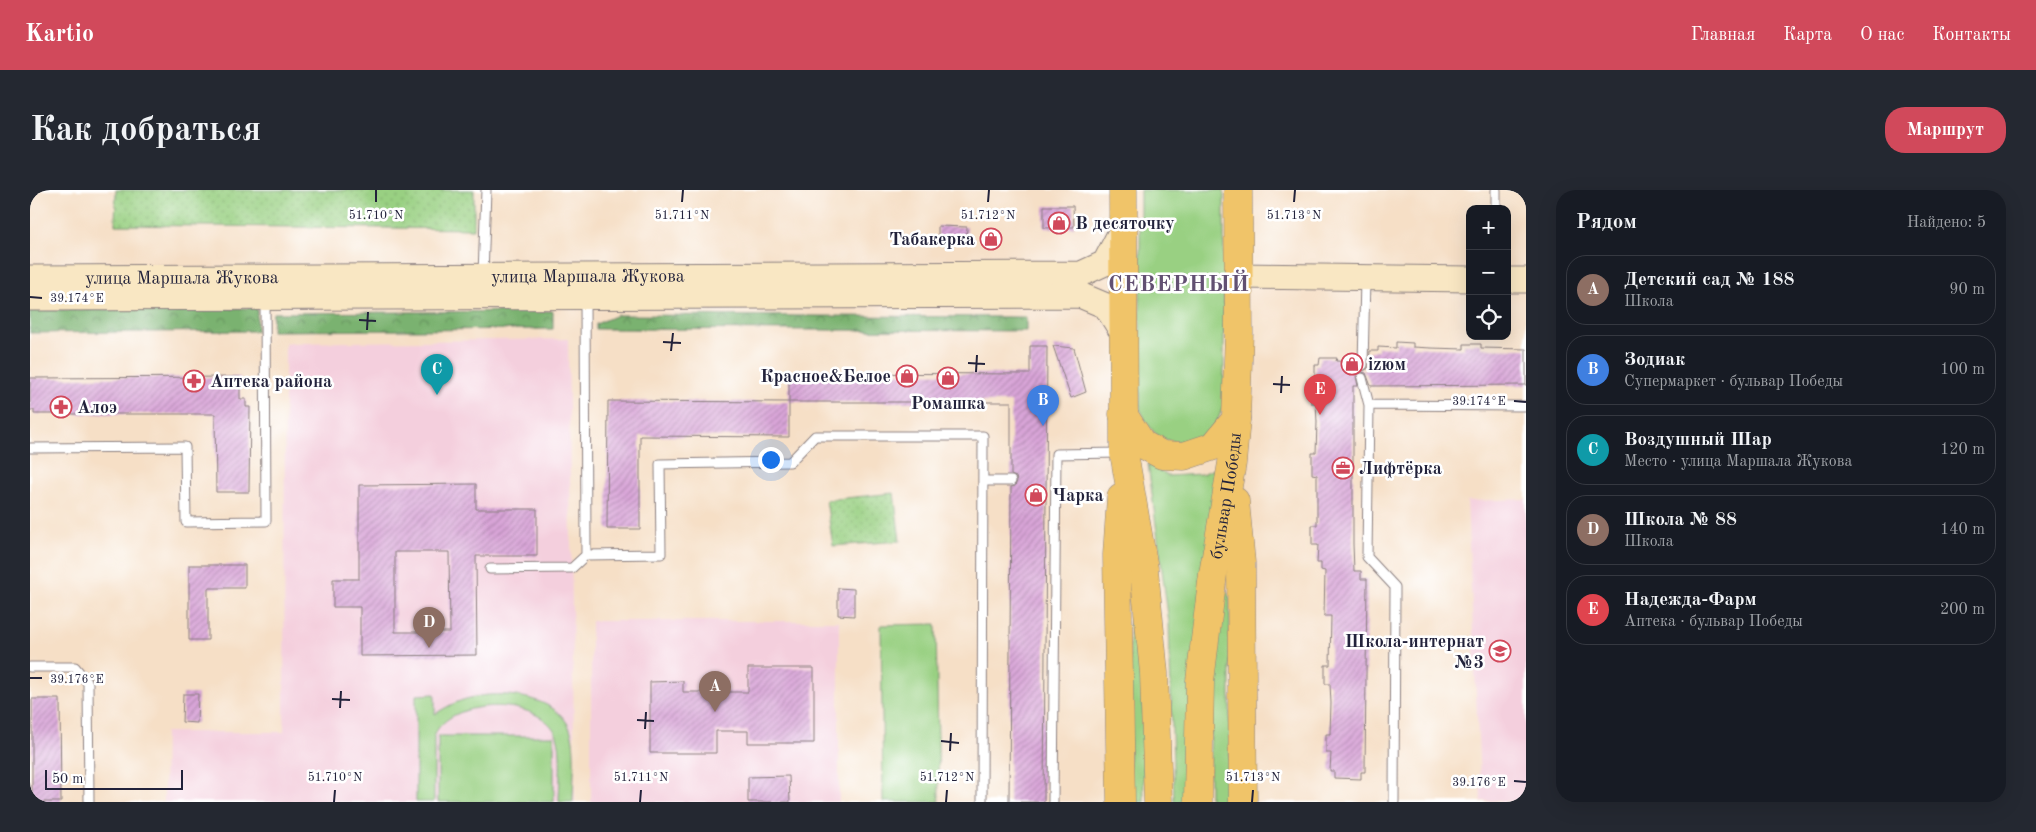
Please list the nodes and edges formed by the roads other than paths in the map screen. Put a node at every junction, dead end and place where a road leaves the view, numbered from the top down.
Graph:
1 (486, 190) edge
2 (1123, 190) edge
3 (1238, 190) edge
4 (1496, 190) edge
5 (1496, 205) edge
6 (1122, 230) junction
7 (1239, 276) junction
8 (30, 278) edge
9 (1365, 278) junction
10 (1466, 279) edge
11 (1511, 280) edge
12 (1526, 280) edge
13 (484, 287) junction
14 (585, 296) junction
15 (30, 298) edge
16 (265, 298) junction
17 (1123, 333) junction
18 (1362, 365) dead end
19 (1362, 378) dead end
20 (1369, 405) junction
21 (1526, 406) edge
22 (1123, 414) junction
23 (1236, 419) junction
24 (30, 448) edge
25 (1124, 453) junction
26 (1232, 464) junction
27 (983, 481) junction
28 (1011, 481) dead end
29 (586, 555) junction
30 (490, 569) dead end
31 (30, 667) edge
32 (89, 802) edge
33 (982, 802) edge
34 (1053, 802) edge
35 (1121, 802) edge
36 (1158, 802) edge
37 (1198, 802) edge
38 (1243, 802) edge
39 (1394, 802) edge

1 - 13 lane
2 - 6 main road
3 - 7 main road, бульвар Победы
4 - 5 lane
6 - 13 street, улица Маршала Жукова
6 - 17 main road
7 - 9 street
7 - 23 main road, бульвар Победы
8 - 13 street, улица Маршала Жукова
9 - 10 street
9 - 18 lane
11 - 12 street
13 - 14 street, улица Маршала Жукова
13 - 16 street, улица Маршала Жукова
14 - 17 street, улица Маршала Жукова
14 - 29 lane
15 - 16 street, улица Маршала Жукова
16 - 24 lane
17 - 22 main road
19 - 20 lane
20 - 21 lane
20 - 39 lane
22 - 23 main road
22 - 25 main road
23 - 26 main road, бульвар Победы
25 - 34 lane
25 - 35 main road
25 - 36 main road
26 - 37 main road, бульвар Победы
26 - 38 main road
27 - 28 lane
27 - 29 lane
27 - 33 lane
29 - 30 lane
31 - 32 lane

